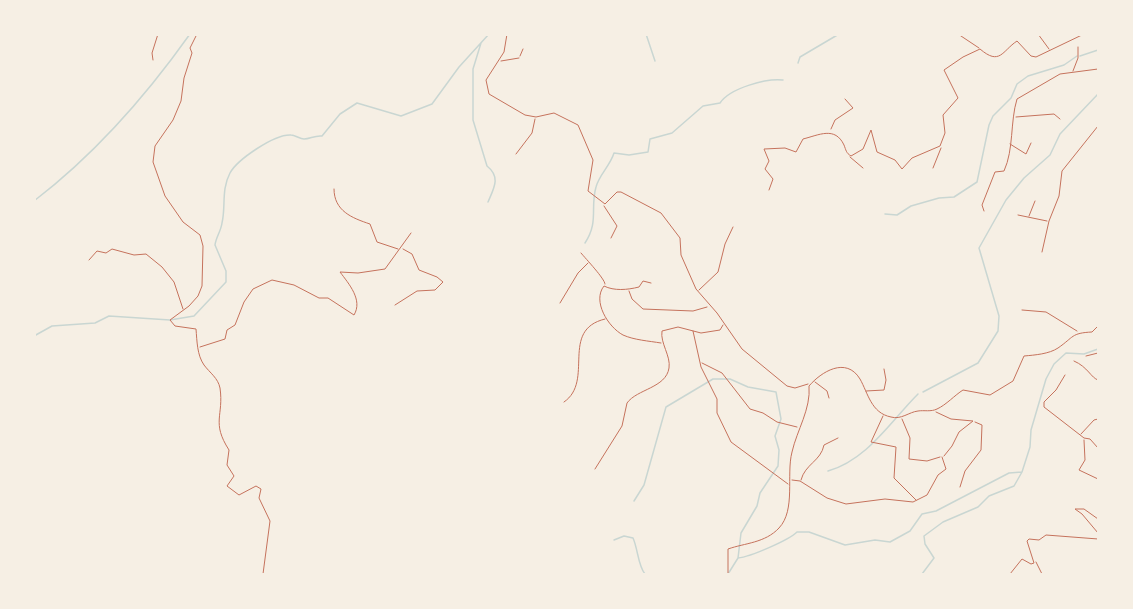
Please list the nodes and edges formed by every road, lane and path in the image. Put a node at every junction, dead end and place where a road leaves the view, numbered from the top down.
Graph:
1 (158, 34) edge
2 (198, 34) edge
3 (507, 34) edge
4 (958, 34) edge
5 (1038, 34) edge
6 (1084, 34) edge
7 (1078, 47) dead end
8 (523, 49) dead end
9 (980, 49) junction
10 (1050, 51) junction
11 (153, 60) dead end
12 (499, 61) junction
13 (1098, 69) edge
14 (1072, 73) junction
15 (845, 99) dead end
16 (536, 117) junction
17 (1014, 117) junction
18 (1060, 119) dead end
19 (1098, 126) edge
20 (831, 131) junction
21 (1031, 143) dead end
22 (1010, 144) junction
23 (940, 146) junction
24 (516, 154) dead end
25 (849, 155) junction
26 (863, 168) dead end
27 (933, 168) dead end
28 (334, 189) dead end
29 (769, 190) dead end
30 (1035, 201) dead end
31 (604, 204) junction
32 (984, 210) dead end
33 (1018, 215) dead end
34 (1029, 218) junction
35 (1049, 221) junction
36 (733, 226) dead end
37 (411, 233) dead end
38 (611, 238) dead end
39 (400, 249) junction
40 (1042, 252) dead end
41 (581, 253) dead end
42 (89, 260) dead end
43 (588, 263) junction
44 (651, 283) dead end
45 (605, 286) junction
46 (629, 289) junction
47 (697, 291) junction
48 (560, 303) dead end
49 (395, 304) dead end
50 (709, 306) junction
51 (184, 310) junction
52 (1022, 310) dead end
53 (607, 318) junction
54 (724, 323) junction
55 (1098, 326) edge
56 (693, 331) junction
57 (1079, 332) junction
58 (663, 343) junction
59 (198, 347) junction
60 (1098, 353) edge
61 (1086, 356) dead end
62 (1074, 361) dead end
63 (700, 362) junction
64 (884, 369) dead end
65 (1065, 375) dead end
66 (1098, 380) edge
67 (813, 381) junction
68 (810, 384) junction
69 (865, 391) junction
70 (829, 398) dead end
71 (564, 402) dead end
72 (935, 410) junction
73 (885, 415) junction
74 (901, 417) junction
75 (1098, 419) edge
76 (973, 421) junction
77 (799, 428) junction
78 (1080, 435) junction
79 (838, 438) dead end
80 (1084, 438) junction
81 (1098, 448) edge
82 (942, 457) junction
83 (595, 469) dead end
84 (1098, 479) edge
85 (790, 480) junction
86 (801, 482) junction
87 (790, 486) junction
88 (960, 487) dead end
89 (917, 501) junction
90 (1098, 519) edge
91 (1098, 534) edge
92 (1098, 539) edge
93 (1035, 561) junction
94 (263, 574) edge
95 (728, 574) edge
96 (1010, 574) edge
97 (1042, 574) edge

1 - 11 street
2 - 51 street
3 - 12 street
4 - 9 street
5 - 10 street
6 - 10 street
7 - 14 street
8 - 12 street
9 - 10 street
9 - 23 street
12 - 16 street
13 - 14 street
14 - 17 street
15 - 20 street
16 - 24 street
16 - 31 street
17 - 18 street
17 - 22 street
19 - 35 street
20 - 25 street
20 - 29 street
21 - 22 street
22 - 32 street
23 - 25 street
23 - 27 street
25 - 26 street
28 - 39 street
30 - 34 street
31 - 38 street
31 - 47 street
33 - 34 street
34 - 35 street
35 - 40 street
36 - 47 street
37 - 39 street
39 - 49 street
39 - 59 street
41 - 43 street
42 - 51 street
43 - 45 street
43 - 48 street
44 - 46 street
45 - 46 street
45 - 53 street
46 - 50 street
47 - 50 street
50 - 54 street
51 - 59 street
52 - 57 street
53 - 58 street
53 - 71 street
54 - 56 street
54 - 68 street
55 - 57 street
56 - 58 street
56 - 63 street
57 - 72 street
58 - 83 street
59 - 94 street
60 - 61 street
62 - 66 street
63 - 77 street
63 - 87 street
64 - 69 street
65 - 78 street
67 - 68 street
67 - 69 street
67 - 70 street
68 - 77 street
69 - 73 street
72 - 74 street
72 - 76 street
73 - 74 street
73 - 89 street
74 - 82 street
75 - 78 street
76 - 82 street
76 - 88 street
77 - 85 street
78 - 80 street
79 - 86 street
80 - 81 street
80 - 84 street
82 - 89 street
85 - 86 street
85 - 87 street
86 - 89 street
87 - 95 street
90 - 91 street
92 - 93 street
93 - 96 street
93 - 97 street

